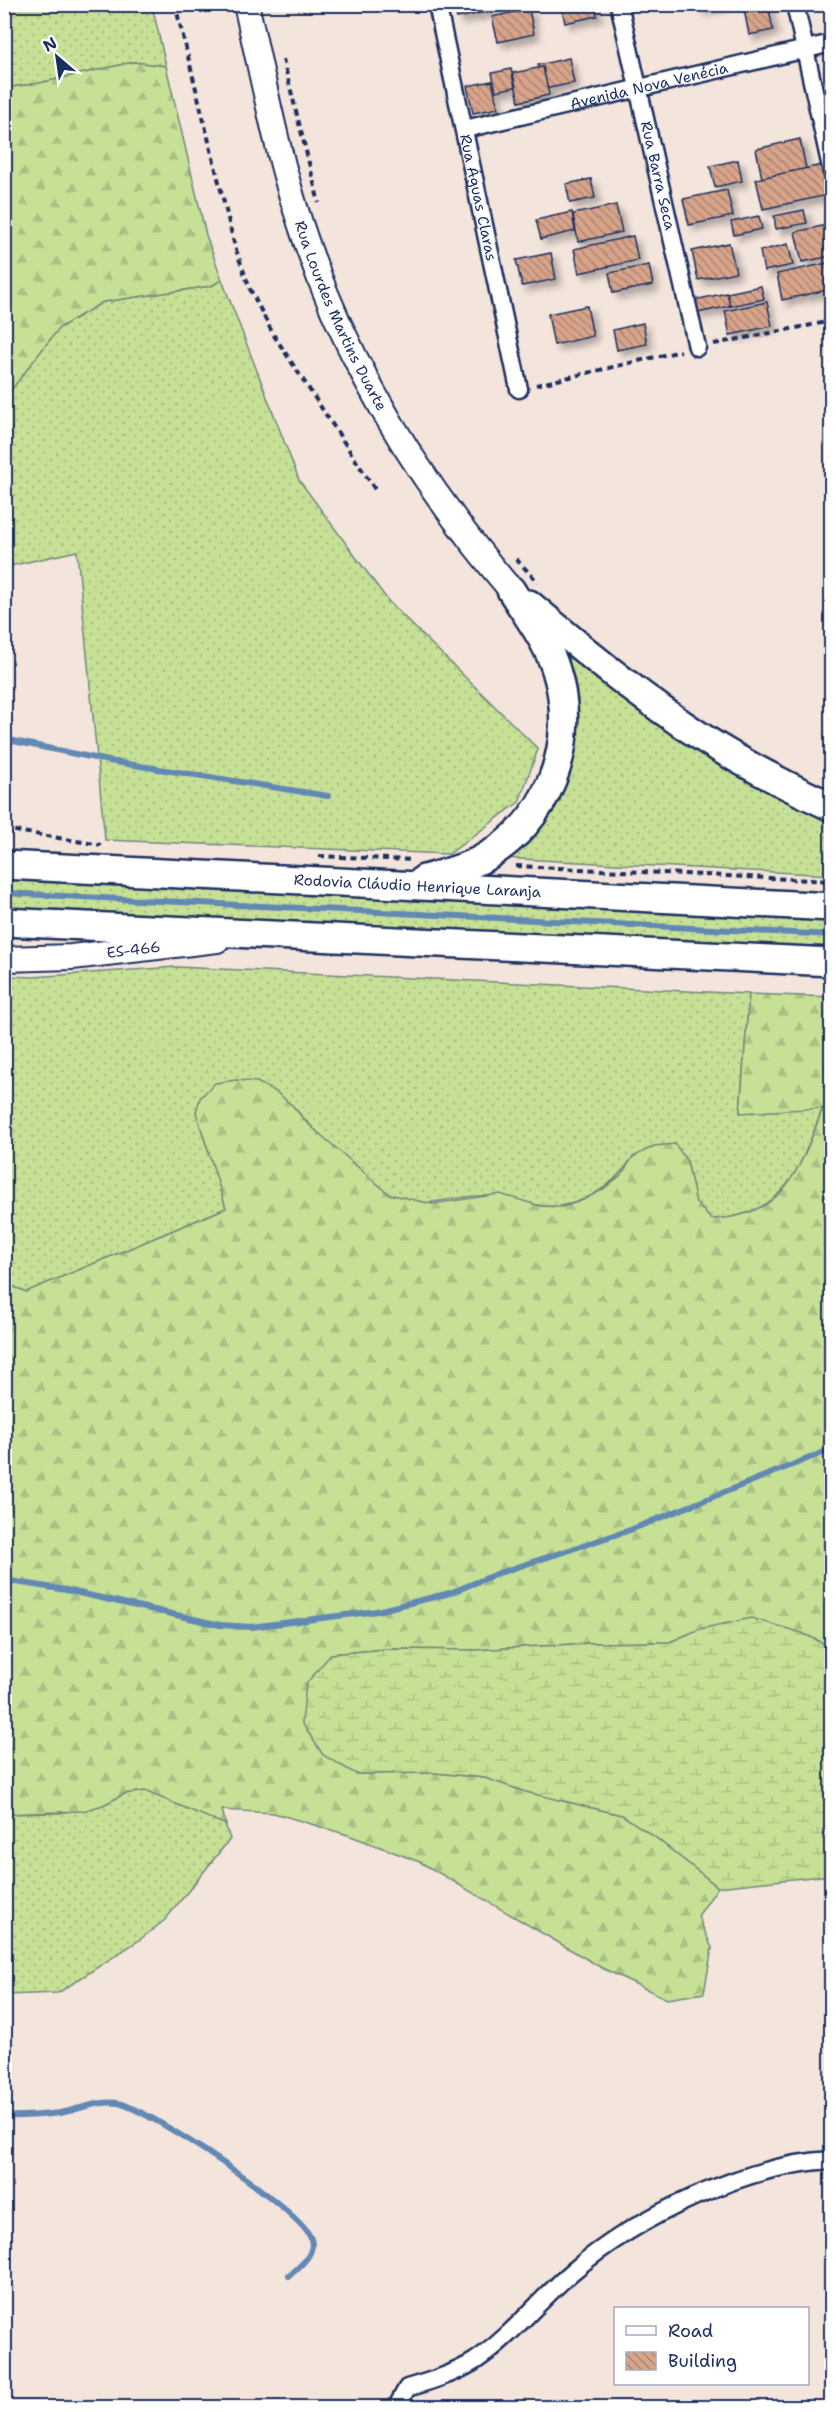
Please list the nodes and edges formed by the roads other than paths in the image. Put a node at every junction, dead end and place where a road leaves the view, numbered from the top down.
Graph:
1 (246, 4) edge
2 (437, 4) edge
3 (619, 4) edge
4 (795, 4) edge
5 (831, 43) edge
6 (805, 49) junction
7 (639, 89) junction
8 (465, 129) junction
9 (831, 172) edge
10 (697, 347) road end
11 (519, 389) road end
12 (511, 590) junction
13 (831, 807) edge
14 (4, 865) edge
15 (404, 885) junction
16 (831, 907) edge
17 (4, 922) edge
18 (265, 934) junction
19 (4, 959) edge
20 (831, 962) edge
21 (831, 2160) edge
22 (396, 2408) edge

1 - 12 main road, Rua Lourdes Martins Duarte
2 - 8 street, Rua Águas Claras
3 - 7 street, Rua Barra Seca
4 - 6 street
5 - 6 street, Avenida Nova Venécia
6 - 7 street, Avenida Nova Venécia
6 - 9 street
7 - 8 street, Avenida Nova Venécia
7 - 10 street, Rua Barra Seca
8 - 11 street, Rua Águas Claras
12 - 13 main road
12 - 15 main road
14 - 15 main road, Rodovia Cláudio Henrique Laranja
15 - 16 main road, Rodovia Cláudio Henrique Laranja
17 - 18 main road
18 - 19 main road, ES-466
18 - 20 main road
21 - 22 street

